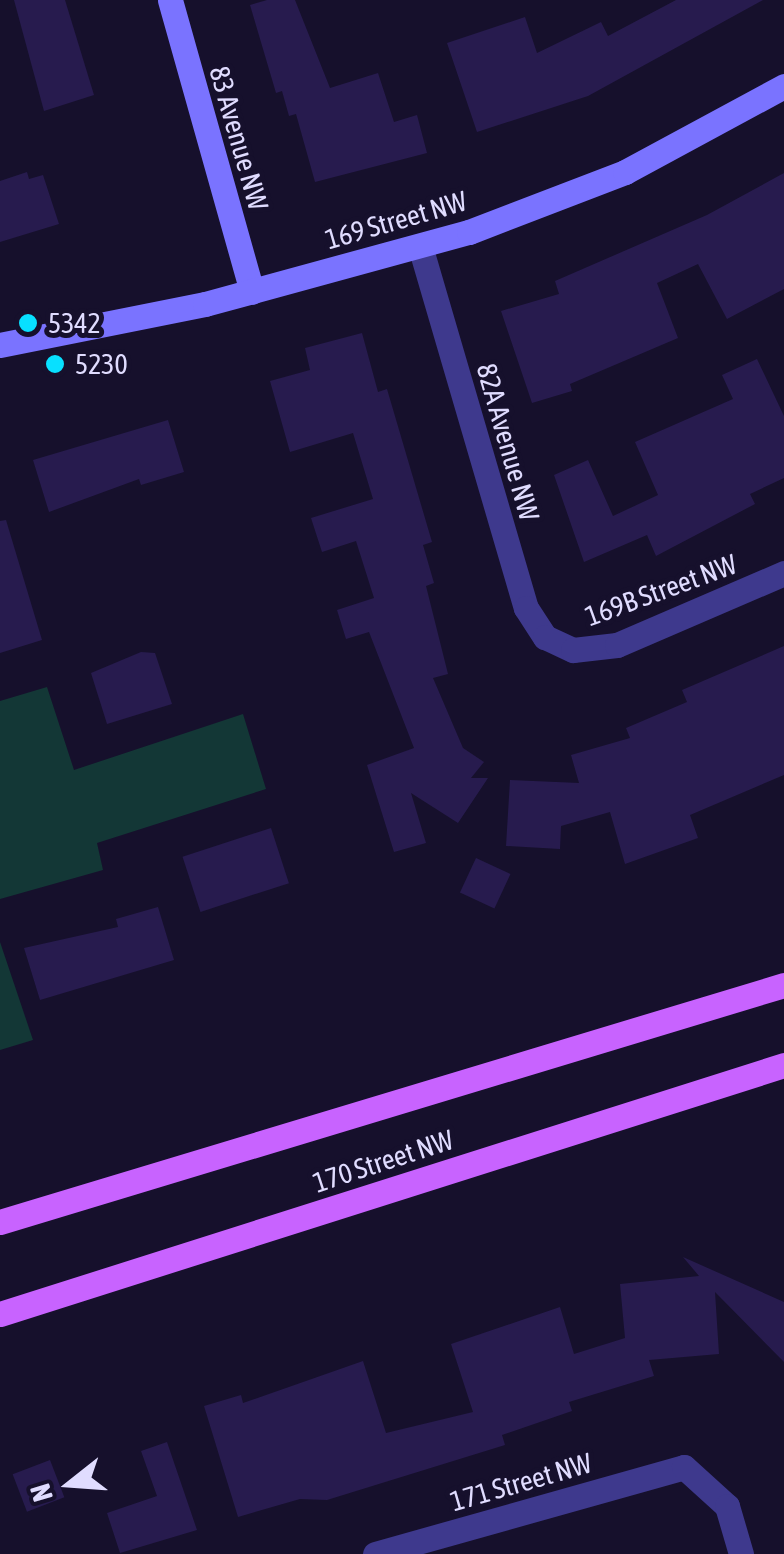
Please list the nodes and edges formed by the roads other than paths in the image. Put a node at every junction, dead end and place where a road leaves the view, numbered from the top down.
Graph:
1 (170, 0) edge
2 (784, 86) edge
3 (420, 246) junction
4 (252, 292) junction
5 (0, 345) edge
6 (784, 574) edge
7 (556, 646) joint
8 (784, 985) edge
9 (784, 1065) edge
10 (0, 1222) edge
11 (0, 1314) edge
12 (375, 1554) edge
13 (742, 1554) edge

1 - 4 street, 83 Avenue NW
2 - 3 street, 169 Street NW
3 - 4 street, 169 Street NW
3 - 7 street, 82A Avenue NW
4 - 5 street, 169 Street NW
6 - 7 street, 169B Street NW
8 - 10 main road, 170 Street NW
9 - 11 main road, 170 Street NW
12 - 13 street, 171 Street NW

